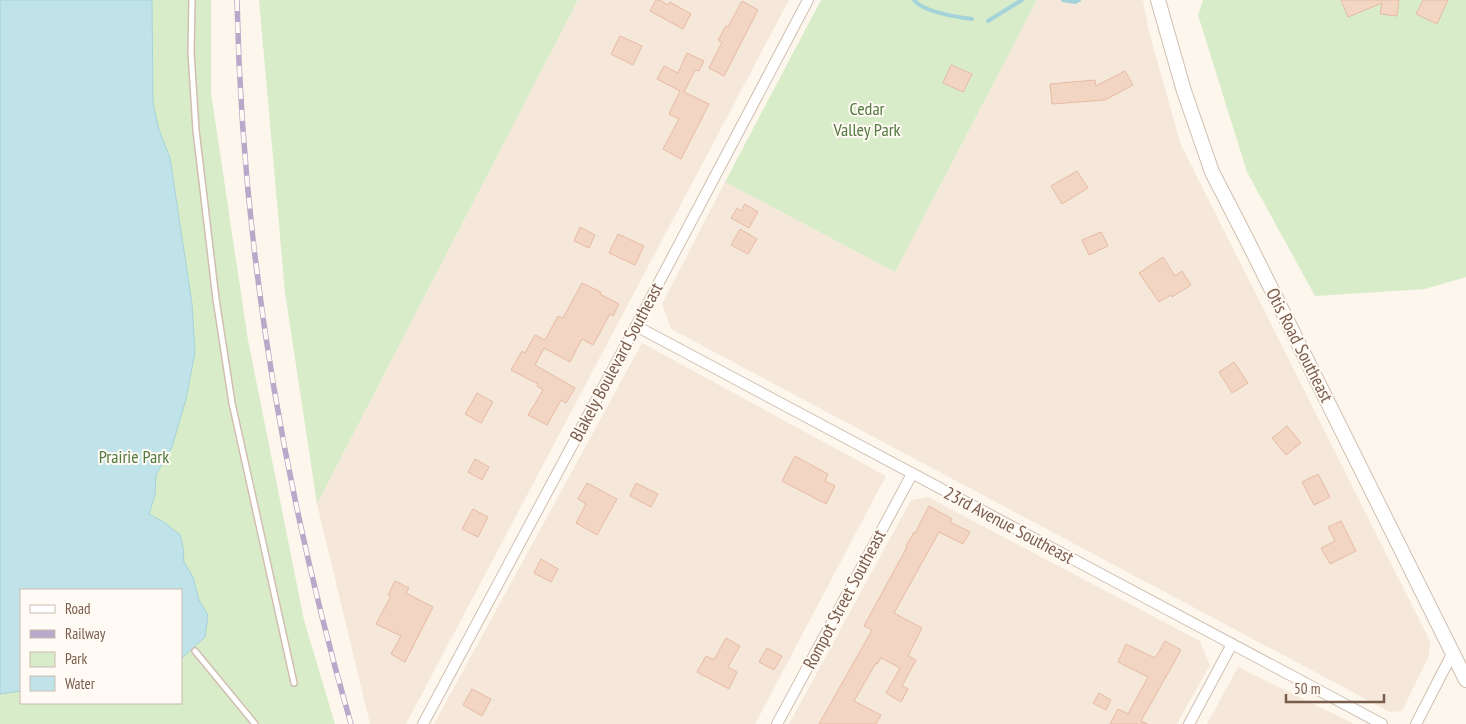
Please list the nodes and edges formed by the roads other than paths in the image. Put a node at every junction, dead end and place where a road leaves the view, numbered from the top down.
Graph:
1 (192, 0) edge
2 (808, 0) edge
3 (1158, 0) edge
4 (636, 326) junction
5 (912, 474) junction
6 (1232, 644) junction
7 (195, 651) dead end
8 (1453, 652) junction
9 (1466, 680) edge
10 (294, 683) dead end
11 (254, 724) edge
12 (422, 724) edge
13 (777, 724) edge
14 (1189, 724) edge
15 (1382, 724) edge
16 (1416, 724) edge

1 - 10 lane
2 - 4 street, Blakely Boulevard Southeast
3 - 8 street, Otis Road Southeast
4 - 5 street, 23rd Avenue Southeast
4 - 12 street, Blakely Boulevard Southeast
5 - 6 street, 23rd Avenue Southeast
5 - 13 street, Rompot Street Southeast
6 - 14 street
6 - 15 street, 23rd Avenue Southeast
7 - 11 lane
8 - 9 street, Otis Road Southeast
8 - 16 street

